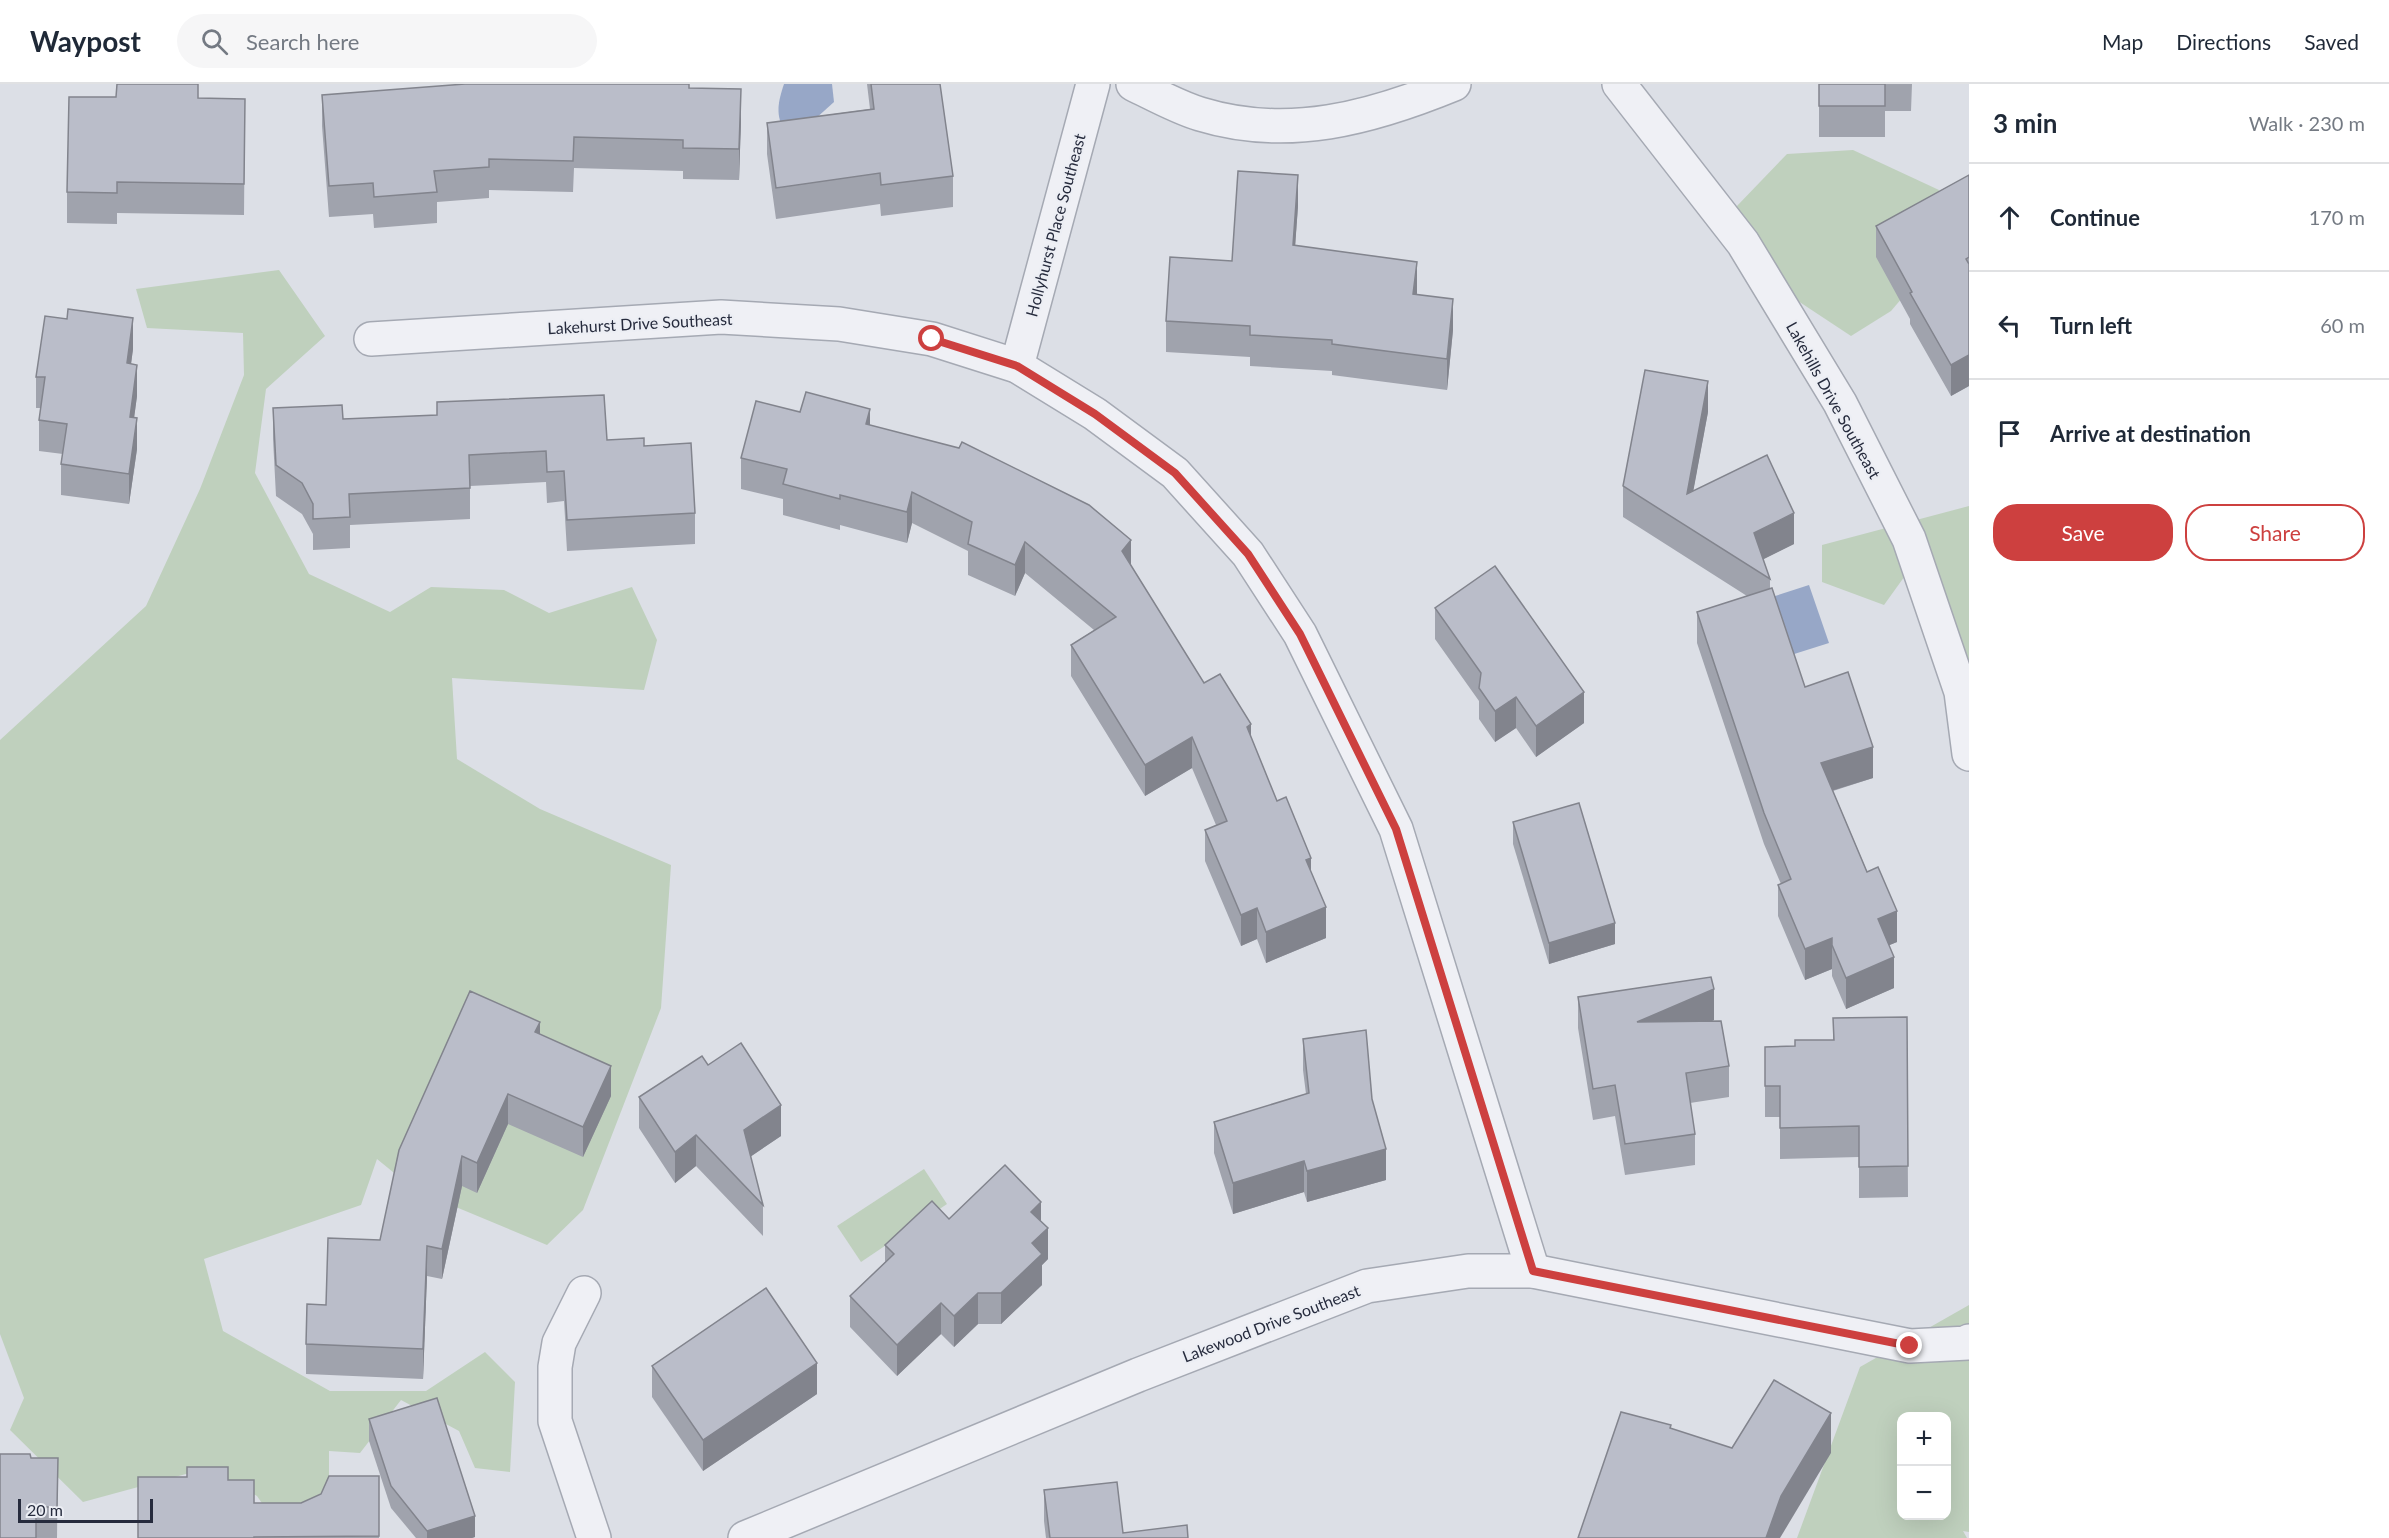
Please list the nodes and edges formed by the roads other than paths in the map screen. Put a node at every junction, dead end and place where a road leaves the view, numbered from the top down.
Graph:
1 (1093, 84) edge
2 (1132, 84) edge
3 (1454, 84) edge
4 (1619, 84) edge
5 (371, 339) dead end
6 (1017, 366) junction
7 (1969, 754) edge
8 (1533, 1271) junction
9 (584, 1293) dead end
10 (1969, 1342) edge
11 (594, 1538) edge
12 (745, 1538) edge

1 - 6 street, Hollyhurst Place Southeast
2 - 3 street
4 - 7 street, Lakehills Drive Southeast
5 - 6 street, Lakehurst Drive Southeast
6 - 8 street, Lakehurst Drive Southeast
8 - 10 street, Lakewood Drive Southeast
8 - 12 street, Lakewood Drive Southeast
9 - 11 street

